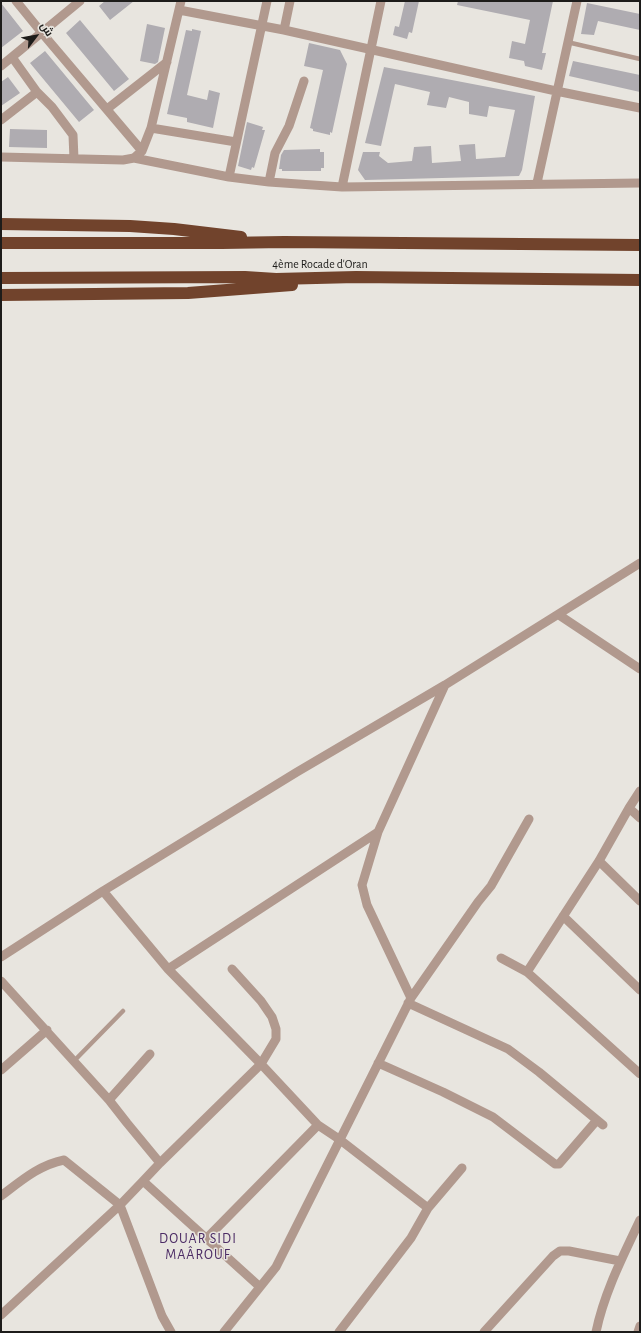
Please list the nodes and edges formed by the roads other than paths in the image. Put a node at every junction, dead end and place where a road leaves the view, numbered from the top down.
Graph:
1 (16, 1) edge
2 (80, 1) edge
3 (267, 1) edge
4 (290, 1) edge
5 (381, 1) edge
6 (576, 1) edge
7 (180, 5) edge
8 (262, 27) junction
9 (284, 30) junction
10 (42, 33) junction
11 (567, 42) junction
12 (370, 50) junction
13 (12, 57) junction
14 (640, 58) edge
15 (167, 62) junction
16 (1, 66) edge
17 (304, 81) dead end
18 (556, 91) junction
19 (38, 92) junction
20 (640, 108) edge
21 (106, 109) junction
22 (1, 120) edge
23 (151, 128) junction
24 (236, 142) junction
25 (142, 151) junction
26 (1, 157) edge
27 (134, 158) junction
28 (74, 159) junction
29 (229, 177) junction
30 (269, 182) junction
31 (640, 182) edge
32 (537, 184) junction
33 (342, 187) junction
34 (1, 224) edge
35 (284, 242) junction
36 (1, 243) edge
37 (640, 245) edge
38 (356, 277) junction
39 (1, 278) edge
40 (640, 280) edge
41 (1, 295) edge
42 (640, 564) edge
43 (559, 615) junction
44 (640, 669) edge
45 (445, 685) junction
46 (640, 791) edge
47 (629, 808) junction
48 (640, 818) edge
49 (529, 819) dead end
50 (378, 832) junction
51 (599, 861) junction
52 (103, 891) junction
53 (640, 901) edge
54 (564, 916) junction
55 (1, 957) edge
56 (501, 958) dead end
57 (168, 969) junction
58 (232, 969) dead end
59 (527, 972) junction
60 (1, 980) edge
61 (640, 990) edge
62 (409, 1001) junction
63 (123, 1011) dead end
64 (47, 1030) junction
65 (150, 1054) dead end
66 (74, 1061) junction
67 (378, 1063) junction
68 (261, 1064) junction
69 (1, 1070) edge
70 (640, 1074) edge
71 (109, 1100) junction
72 (318, 1125) junction
73 (339, 1139) junction
74 (160, 1163) junction
75 (462, 1168) dead end
76 (143, 1181) junction
77 (1, 1196) edge
78 (120, 1205) junction
79 (428, 1208) junction
80 (640, 1220) edge
81 (206, 1239) junction
82 (620, 1261) junction
83 (260, 1287) junction
84 (1, 1315) edge
85 (640, 1326) edge
86 (171, 1332) edge
87 (224, 1332) edge
88 (339, 1332) edge
89 (484, 1332) edge
90 (596, 1332) edge
91 (638, 1332) edge

1 - 10 street
2 - 10 street
3 - 8 street
4 - 9 street
5 - 12 street
6 - 11 street
7 - 8 street
7 - 15 street
8 - 9 street
8 - 24 street
9 - 12 street
10 - 13 street
10 - 21 street
11 - 14 lane
11 - 18 street
12 - 18 street
12 - 33 street
13 - 16 street
13 - 19 street
15 - 21 street
15 - 23 street
17 - 30 street
18 - 20 street
18 - 32 street
19 - 22 street
19 - 28 street
21 - 25 street
23 - 24 street
23 - 25 street
24 - 29 street
25 - 27 street
26 - 28 street
27 - 28 street
27 - 29 street
29 - 30 street
30 - 33 street
31 - 32 street
32 - 33 street
34 - 35 highway
35 - 36 highway, 4ème Rocade d'Oran
35 - 37 highway, 4ème Rocade d'Oran
38 - 39 highway, 4ème Rocade d'Oran
38 - 40 highway, 4ème Rocade d'Oran
38 - 41 highway
42 - 43 street
43 - 44 street
43 - 45 street
45 - 50 street
45 - 52 street
46 - 47 street
47 - 48 street
47 - 51 street
49 - 62 street
50 - 57 street
50 - 62 street
51 - 53 street
51 - 54 street
52 - 55 street
52 - 57 street
54 - 59 street
54 - 61 street
56 - 59 street
57 - 68 street
58 - 68 street
59 - 70 street
60 - 64 street
62 - 67 street
62 - 67 street
63 - 66 lane
64 - 66 street
64 - 69 street
65 - 71 street
66 - 71 street
67 - 73 street
68 - 72 street
68 - 74 street
71 - 74 street
72 - 73 street
72 - 81 street
73 - 79 street
73 - 83 street
74 - 76 street
75 - 79 street
76 - 78 street
76 - 81 street
77 - 78 street
78 - 84 street
78 - 86 street
79 - 88 street
80 - 82 street
81 - 83 street
82 - 89 street
82 - 90 street
83 - 87 street
85 - 91 street

